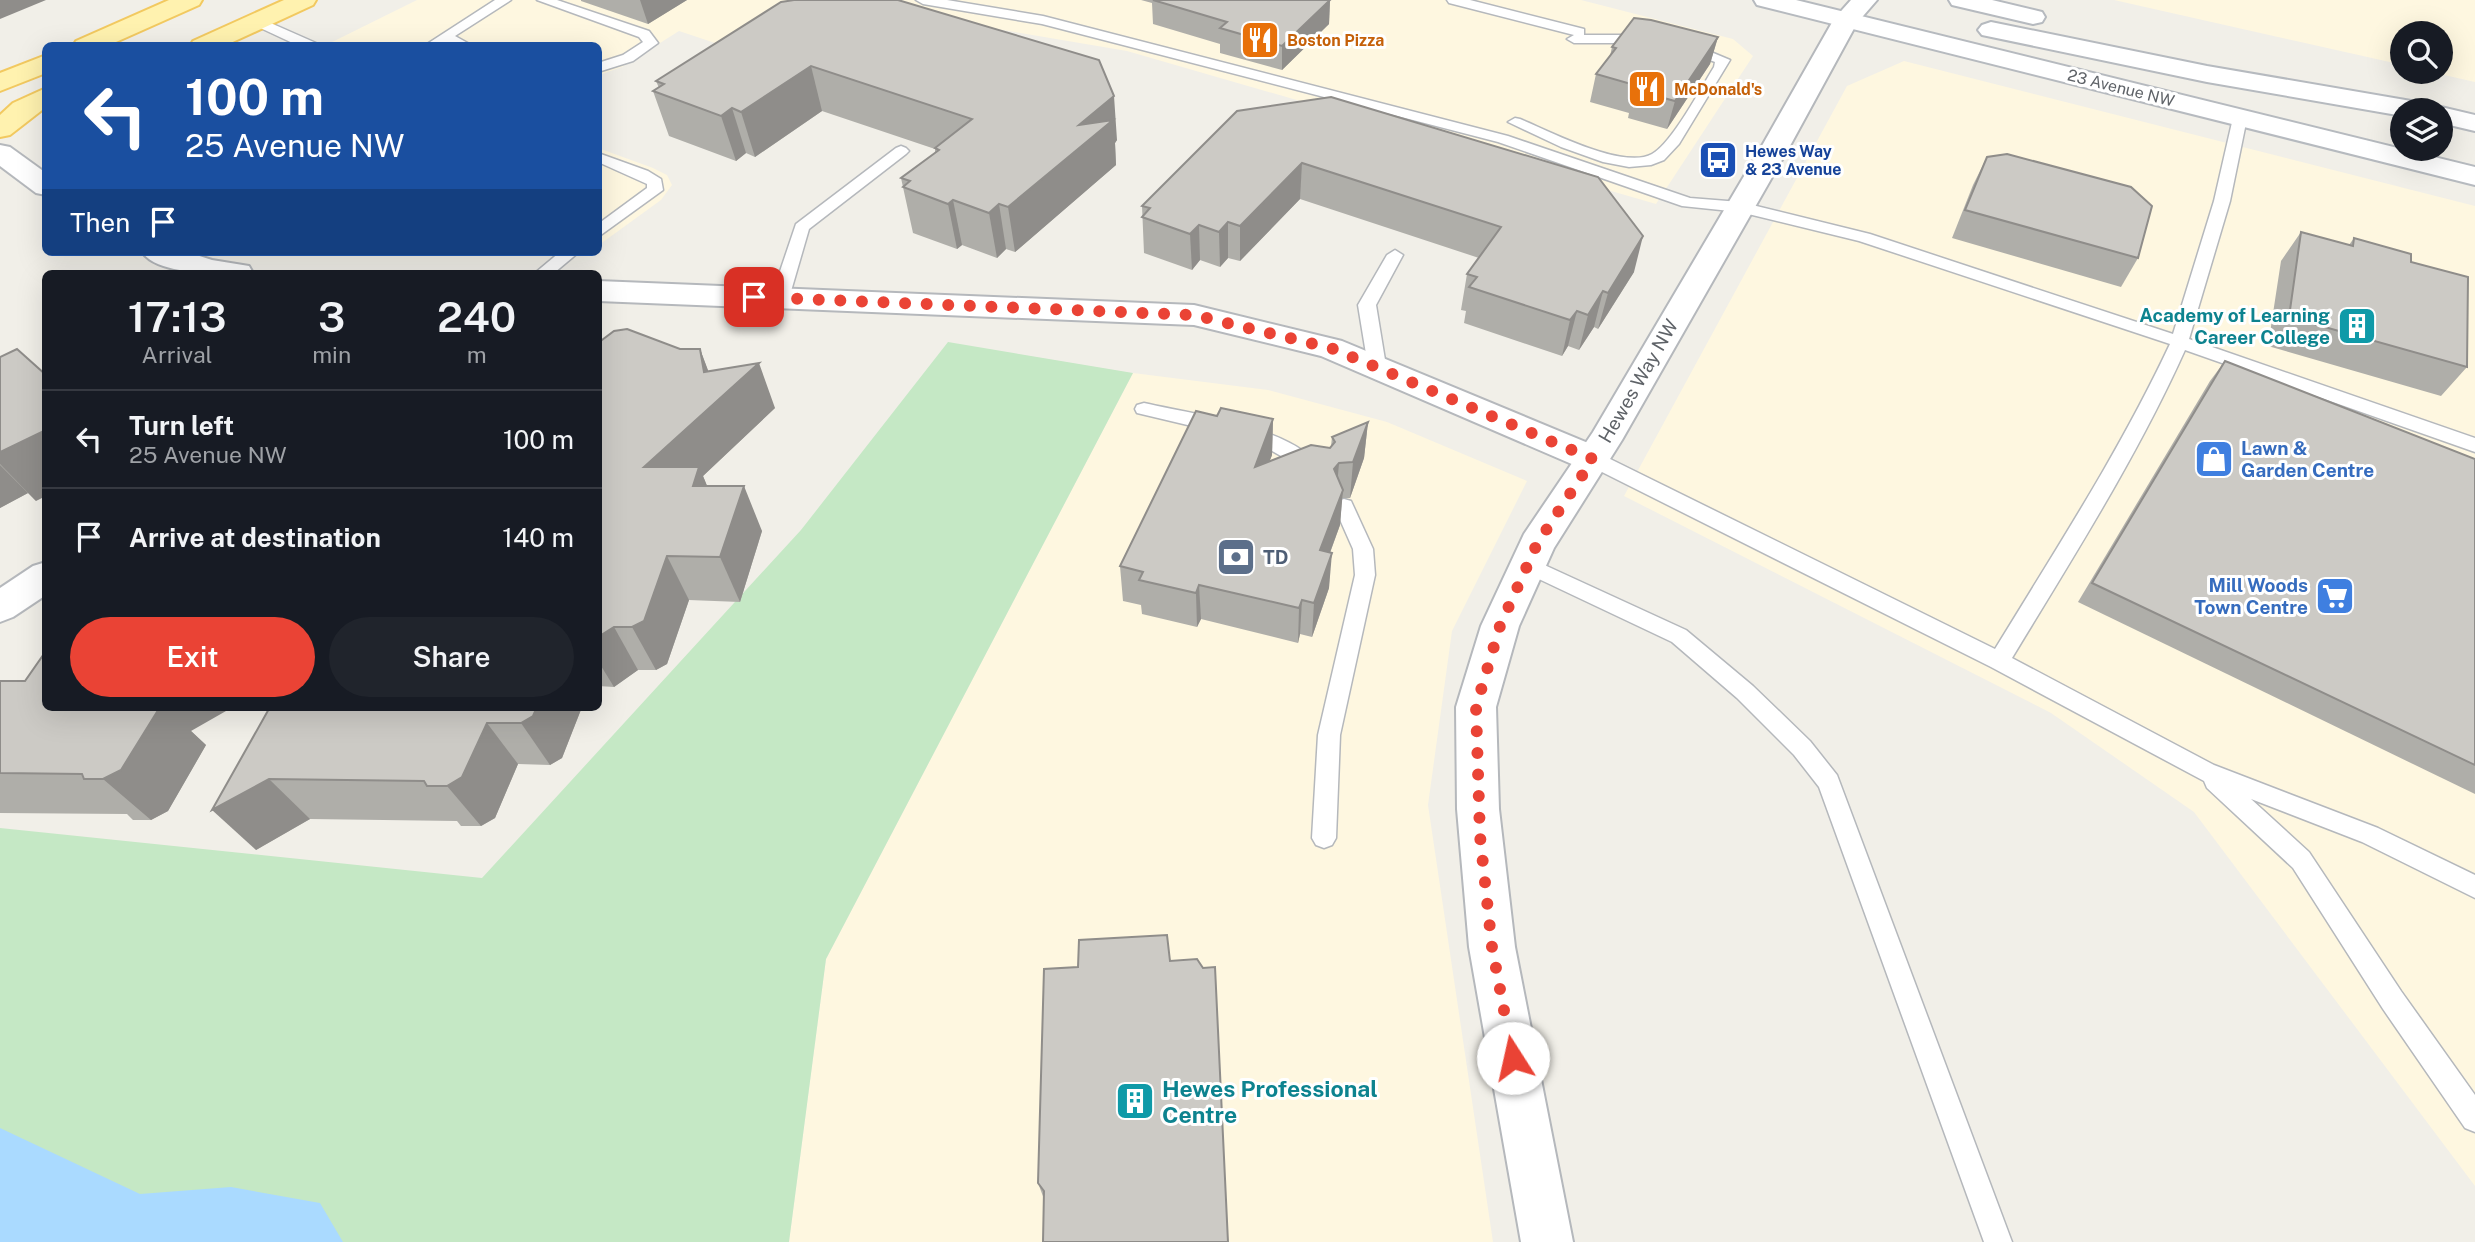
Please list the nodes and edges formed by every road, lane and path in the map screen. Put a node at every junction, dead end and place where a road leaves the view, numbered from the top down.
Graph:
1 (303, 0) edge
2 (504, 0) edge
3 (544, 0) edge
4 (1454, 0) edge
5 (1766, 0) edge
6 (1866, 0) edge
7 (1961, 0) edge
8 (932, 1) edge
9 (197, 8) edge
10 (1846, 19) junction
11 (257, 21) junction
12 (445, 37) junction
13 (97, 42) edge
14 (150, 42) edge
15 (211, 42) edge
16 (302, 42) edge
17 (437, 42) edge
18 (457, 42) edge
19 (42, 65) edge
20 (602, 67) edge
21 (0, 83) edge
22 (42, 98) edge
23 (2390, 103) edge
24 (2390, 105) edge
25 (42, 118) edge
26 (1518, 118) dead end
27 (2240, 118) junction
28 (2453, 118) edge
29 (2475, 123) edge
30 (0, 129) edge
31 (0, 136) edge
32 (901, 151) dead end
33 (0, 153) edge
34 (2390, 154) edge
35 (602, 159) edge
36 (2416, 161) edge
37 (2432, 161) edge
38 (2475, 167) edge
39 (2475, 176) edge
40 (42, 184) edge
41 (1740, 207) junction
42 (602, 229) edge
43 (1395, 255) dead end
44 (169, 256) edge
45 (566, 256) edge
46 (216, 270) edge
47 (547, 270) edge
48 (602, 291) edge
49 (780, 298) junction
50 (2180, 341) junction
51 (1377, 366) junction
52 (1144, 408) dead end
53 (2475, 445) edge
54 (1593, 459) junction
55 (1320, 476) edge
56 (1344, 506) edge
57 (1527, 565) junction
58 (42, 579) edge
59 (0, 607) edge
60 (1998, 661) junction
61 (2206, 772) junction
62 (1324, 838) dead end
63 (2475, 887) edge
64 (2475, 1118) edge
65 (1547, 1242) edge
66 (1998, 1242) edge

1 - 11 main road
2 - 12 lane
3 - 20 lane
4 - 26 lane
5 - 10 street, 23 Avenue NW
6 - 10 street, Hewes Way NW
7 - 23 street
8 - 41 lane
9 - 13 main road
9 - 14 main road
10 - 24 street
10 - 27 street, 23 Avenue NW
10 - 41 street, Hewes Way NW
11 - 15 main road
11 - 16 lane
12 - 17 lane
12 - 18 lane
19 - 21 main road
22 - 30 main road
25 - 31 main road
27 - 34 street, 23 Avenue NW
27 - 50 lane
28 - 29 street
32 - 49 lane
33 - 40 street
35 - 42 lane
36 - 39 street, 23 Avenue NW
37 - 38 street
41 - 50 lane
41 - 54 street, Hewes Way NW
43 - 51 lane
44 - 46 street
45 - 47 lane
48 - 49 street
49 - 51 street
50 - 53 lane
50 - 60 lane
51 - 54 street
52 - 55 lane
54 - 57 street, Hewes Way NW
54 - 60 lane
56 - 62 lane
57 - 65 street, Hewes Way NW
57 - 66 lane
58 - 59 street
60 - 61 lane
61 - 63 lane
61 - 64 lane

